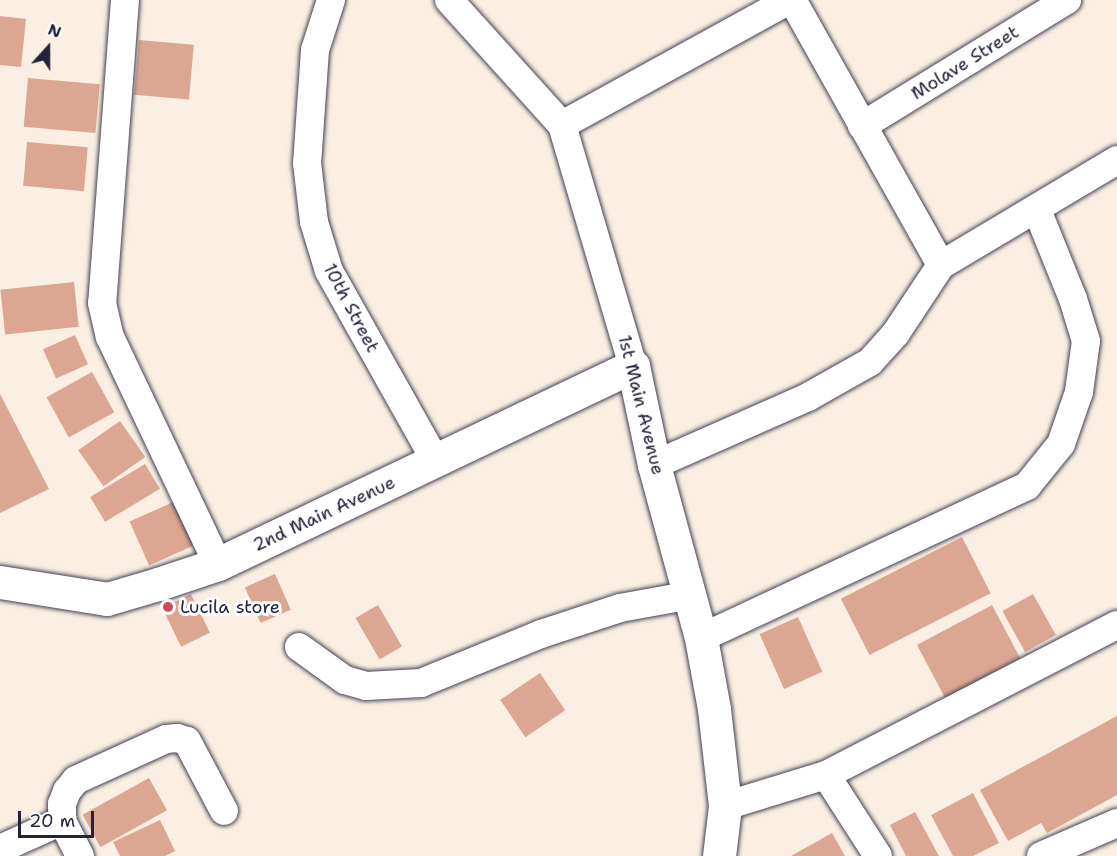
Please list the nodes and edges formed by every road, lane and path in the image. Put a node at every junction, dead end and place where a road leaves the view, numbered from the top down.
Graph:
1 (126, 0) edge
2 (331, 0) edge
3 (449, 0) edge
4 (791, 0) edge
5 (1067, 0) edge
6 (562, 125) junction
7 (862, 126) junction
8 (1117, 160) edge
9 (1037, 210) junction
10 (941, 266) junction
11 (633, 366) junction
12 (436, 462) junction
13 (654, 465) junction
14 (218, 564) junction
15 (0, 582) edge
16 (692, 595) junction
17 (1117, 625) edge
18 (701, 638) junction
19 (298, 647) dead end
20 (826, 775) junction
21 (725, 806) junction
22 (224, 811) dead end
23 (62, 821) junction
24 (1117, 823) edge
25 (0, 849) edge
26 (80, 856) edge
27 (719, 856) edge
28 (878, 856) edge
29 (1041, 856) edge

1 - 14 street
2 - 12 street, 10th Street
3 - 6 street, 1st Main Avenue
4 - 6 street
4 - 7 street
5 - 7 street, Molave Street
6 - 11 street, 1st Main Avenue
7 - 10 street
8 - 9 street
9 - 10 street
9 - 18 street
10 - 13 street
11 - 12 street, 2nd Main Avenue
11 - 13 street, 1st Main Avenue
12 - 14 street, 2nd Main Avenue
13 - 16 street, 1st Main Avenue
14 - 15 street, 2nd Main Avenue
16 - 18 street, 1st Main Avenue
16 - 19 street
17 - 20 street
18 - 21 street, 1st Main Avenue
20 - 21 street
20 - 28 street
21 - 27 street, 1st Main Avenue
22 - 23 street
23 - 25 street
23 - 26 street
24 - 29 street

